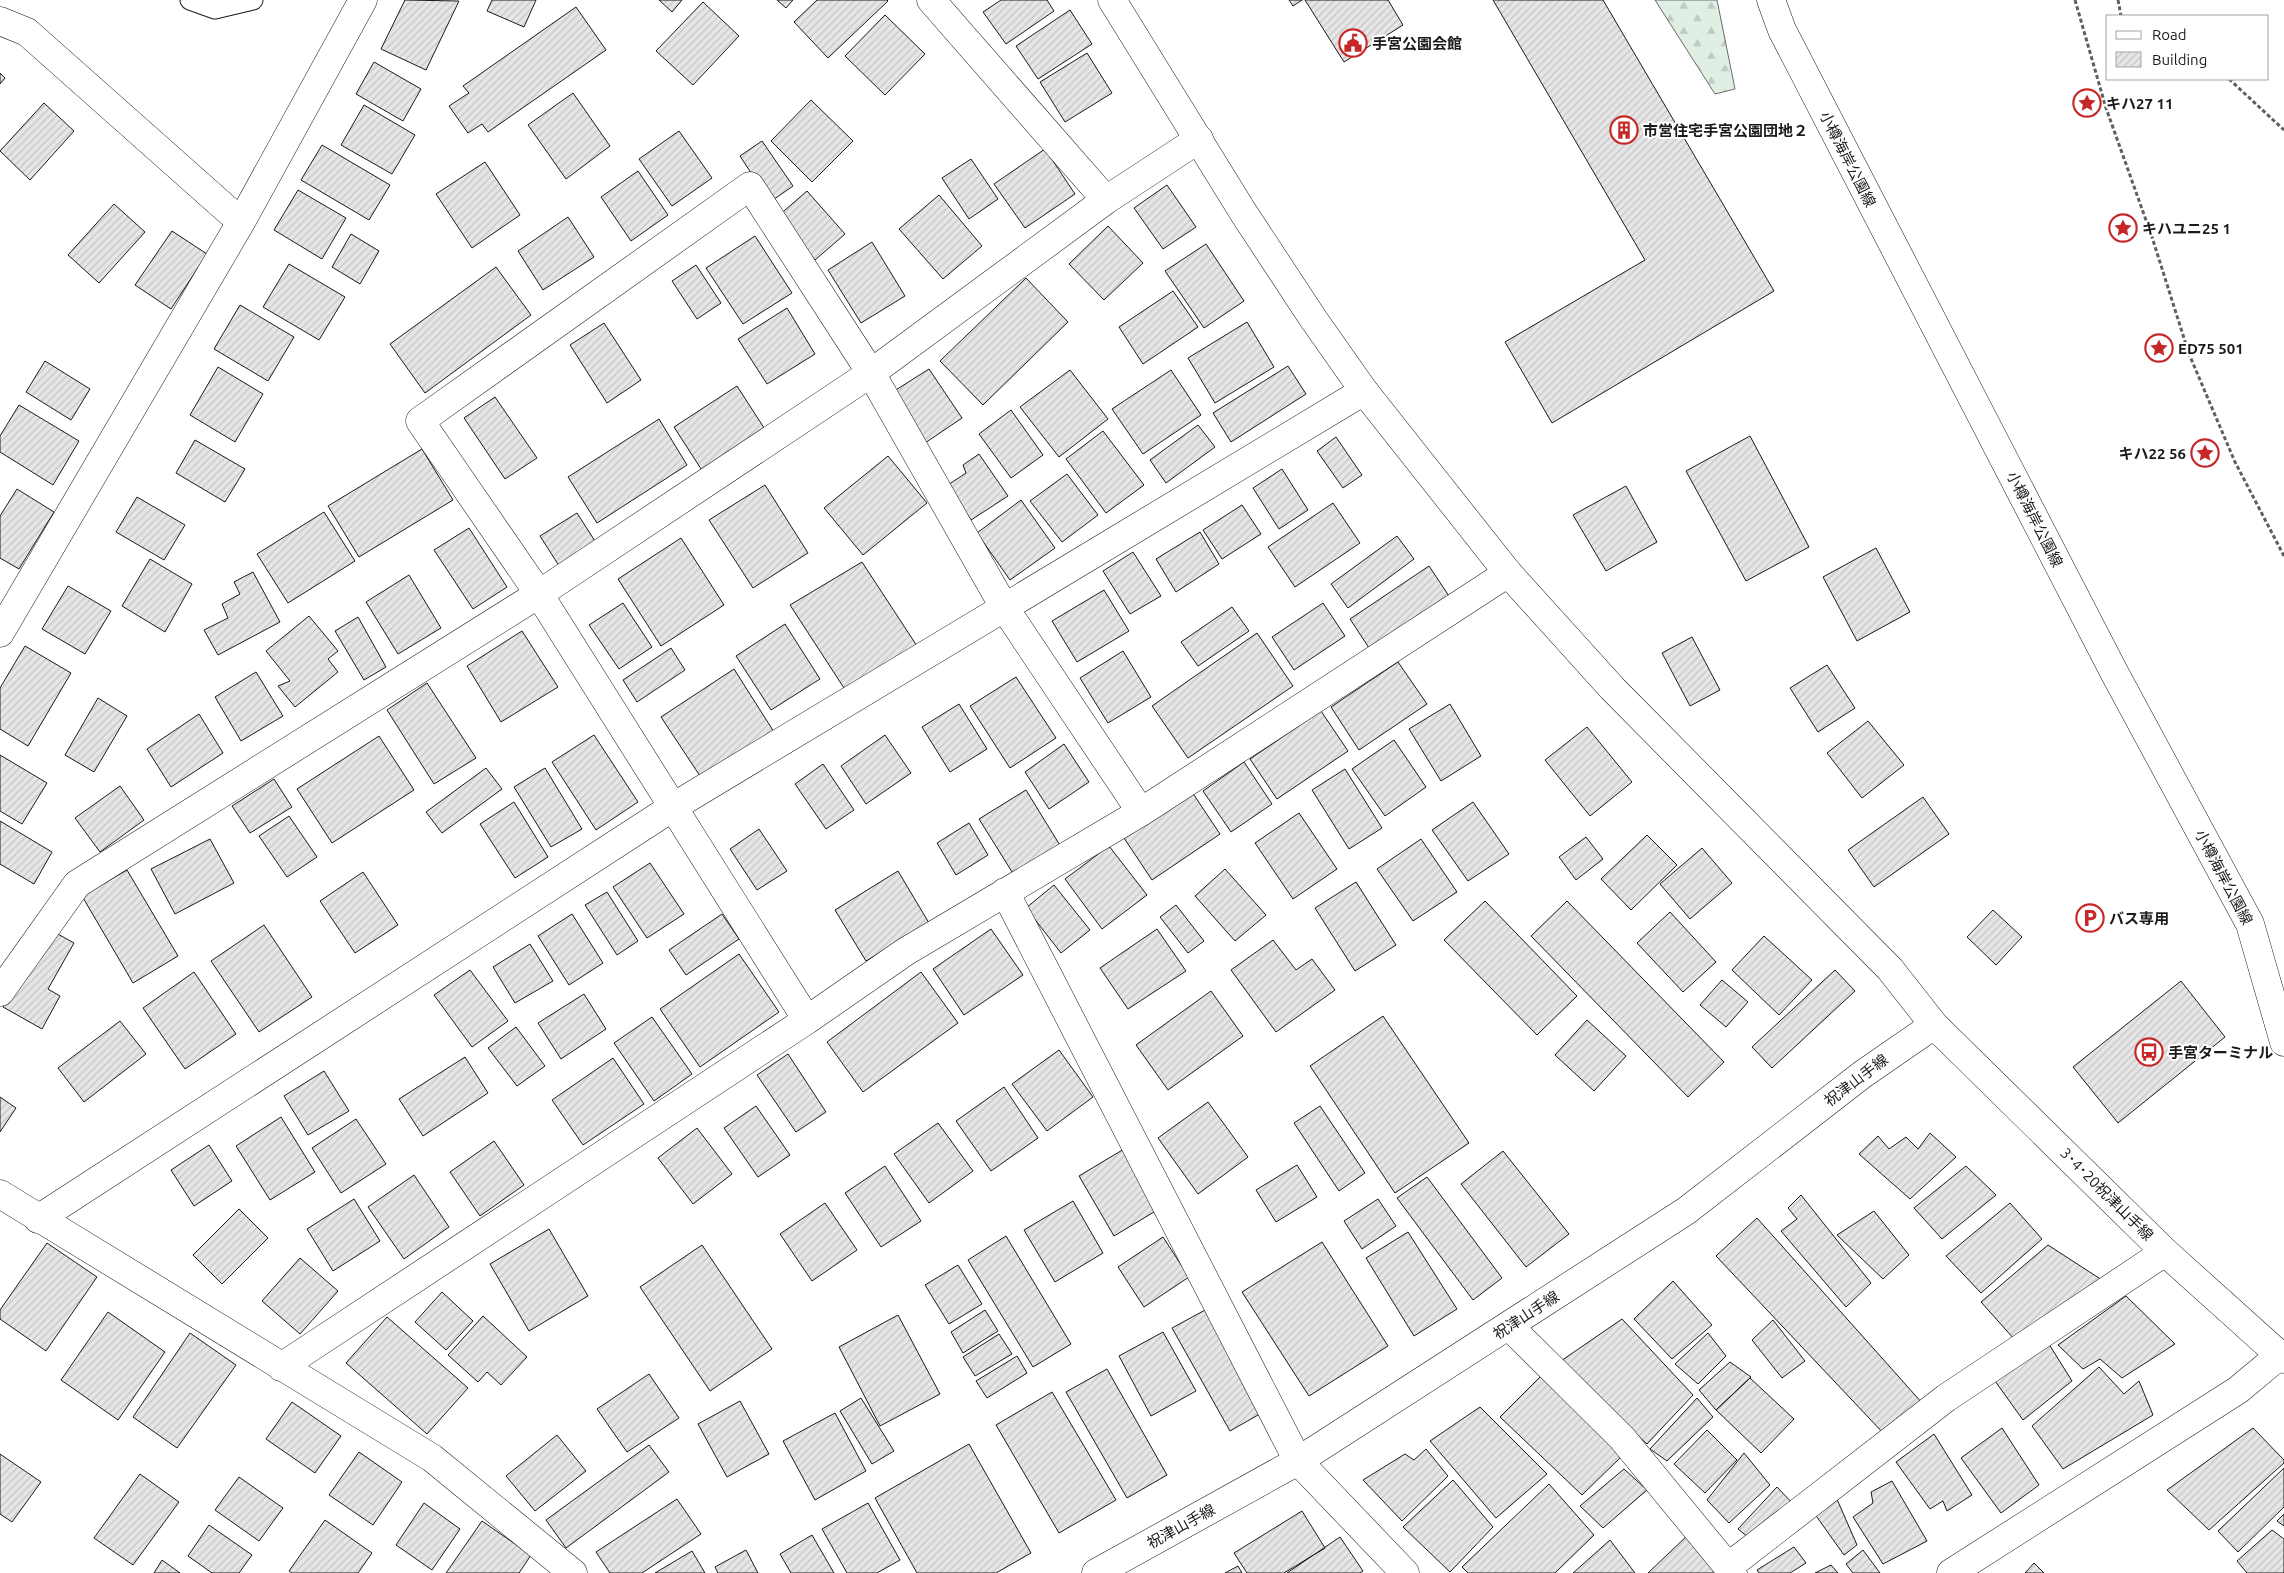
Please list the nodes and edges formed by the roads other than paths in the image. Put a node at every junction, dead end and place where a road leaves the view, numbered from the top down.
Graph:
1 (190, 0) edge
2 (252, 0) edge
3 (363, 0) edge
4 (931, 0) edge
5 (1112, 0) edge
6 (1771, 0) edge
7 (0, 21) edge
8 (1199, 139) junction
9 (1106, 200) junction
10 (241, 222) junction
11 (871, 373) junction
12 (1364, 391) junction
13 (1508, 572) junction
14 (539, 594) junction
15 (1004, 607) junction
16 (0, 633) edge
17 (673, 808) junction
18 (1141, 812) junction
19 (1005, 892) junction
20 (0, 992) edge
21 (807, 1020) junction
22 (1934, 1024) junction
23 (2284, 1042) edge
24 (0, 1194) edge
25 (38, 1219) junction
26 (2165, 1252) junction
27 (1509, 1326) junction
28 (2283, 1349) edge
29 (281, 1367) junction
30 (1298, 1461) junction
31 (1731, 1570) edge
32 (573, 1573) edge
33 (1096, 1573) edge
34 (1406, 1573) edge
35 (1951, 1573) edge

1 - 2 lane
3 - 10 street
4 - 9 street
5 - 8 street, 3･4･20祝津山手線
6 - 23 street, 小樽海岸公園線
7 - 10 street
8 - 9 street
8 - 12 street, 3･4･20祝津山手線
9 - 11 street
10 - 16 street
11 - 14 street
11 - 14 street
11 - 15 street
12 - 13 street, 3･4･20祝津山手線
12 - 15 street
13 - 18 street
13 - 22 street, 3･4･20祝津山手線
14 - 17 street
14 - 20 street
15 - 17 street
15 - 18 street
17 - 21 street
17 - 25 street
18 - 19 street
19 - 21 street
19 - 30 street
21 - 29 street
22 - 26 street, 3･4･20祝津山手線
22 - 27 street, 祝津山手線
24 - 25 street
25 - 29 street
26 - 28 street, 3･4･20祝津山手線
26 - 31 street
27 - 30 street, 祝津山手線
27 - 31 street
28 - 35 street
29 - 32 street
30 - 33 street, 祝津山手線
30 - 34 street

